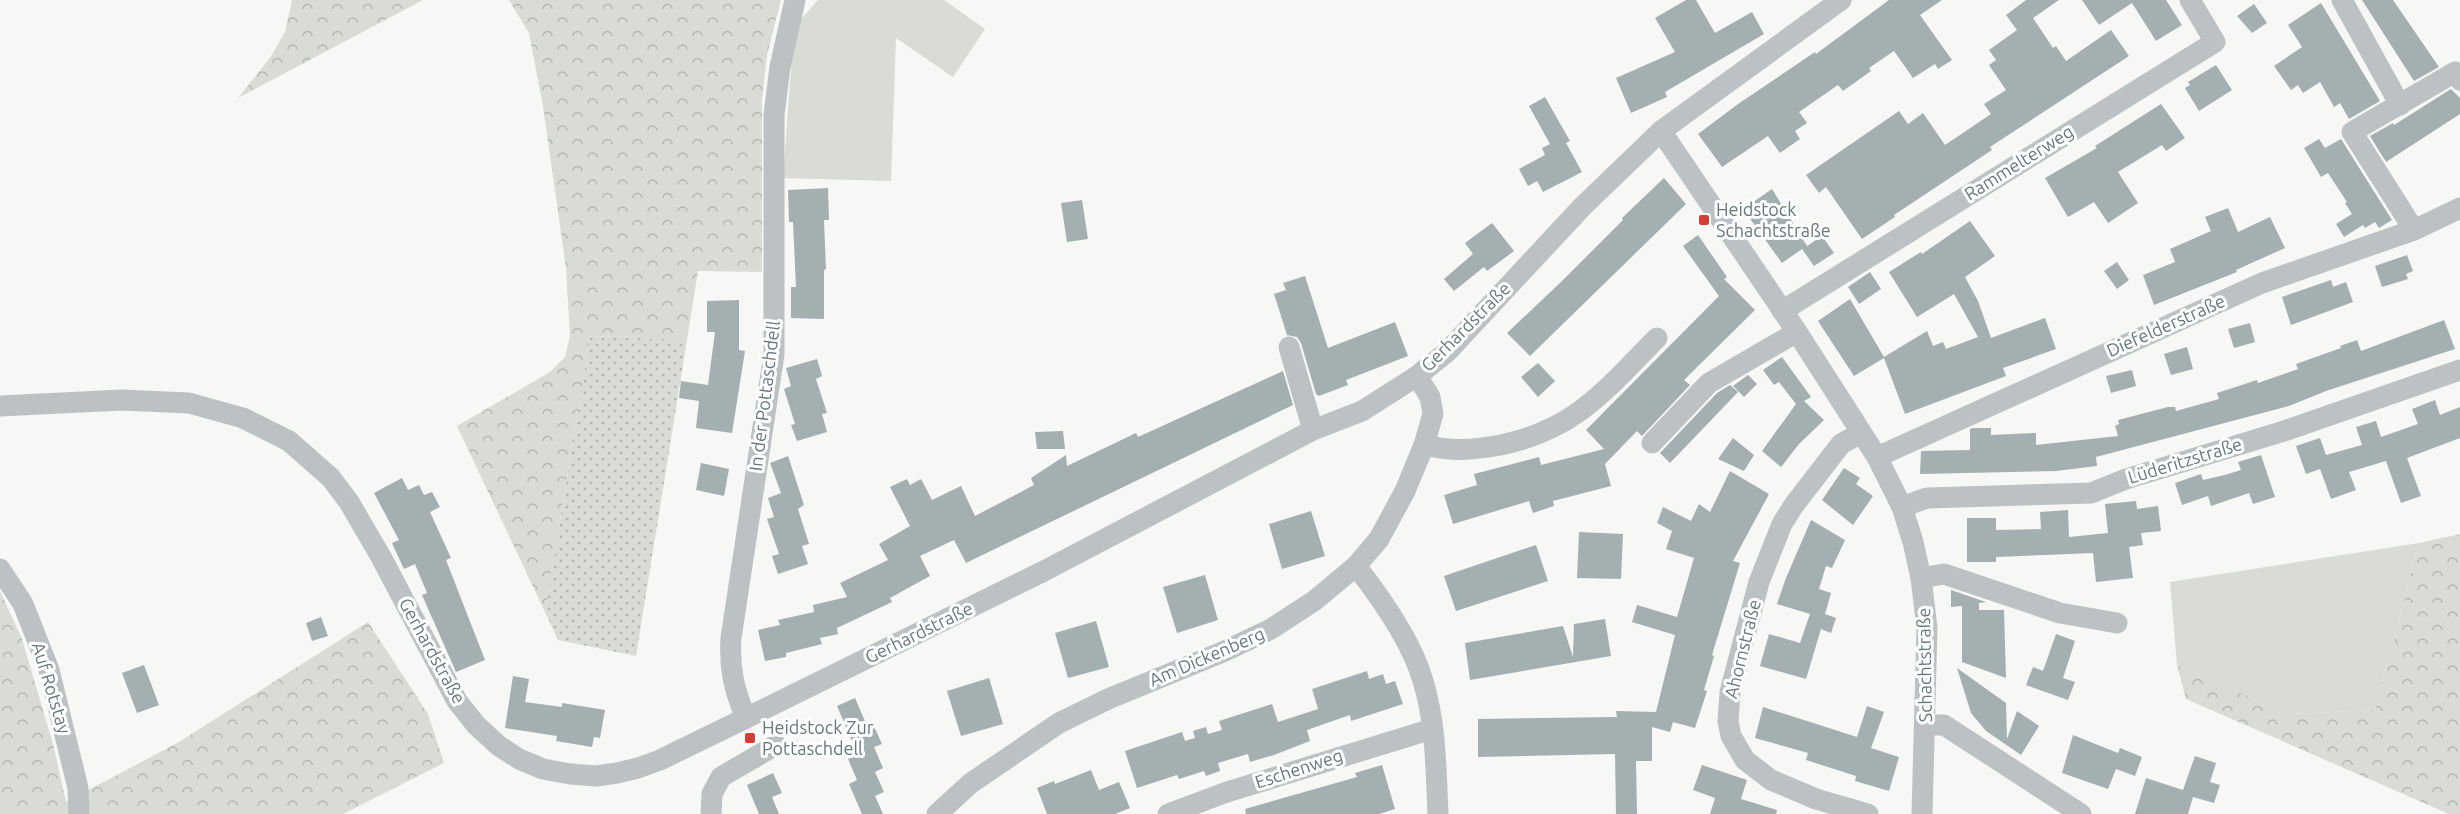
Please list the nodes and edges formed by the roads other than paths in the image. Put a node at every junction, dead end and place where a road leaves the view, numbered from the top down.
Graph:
1 (795, 0) edge
2 (1841, 0) edge
3 (2190, 0) edge
4 (2342, 0) edge
5 (2460, 80) edge
6 (2400, 105) junction
7 (1661, 131) junction
8 (2460, 208) edge
9 (2414, 230) junction
10 (1782, 311) junction
11 (1797, 332) junction
12 (1657, 338) dead end
13 (1289, 347) dead end
14 (2460, 370) edge
15 (1417, 376) junction
16 (0, 406) edge
17 (1313, 430) junction
18 (1861, 433) junction
19 (1652, 443) dead end
20 (1424, 445) junction
21 (1877, 457) junction
22 (1902, 507) junction
23 (1356, 566) junction
24 (0, 569) edge
25 (1921, 578) junction
26 (2117, 623) dead end
27 (746, 718) junction
28 (1926, 725) junction
29 (1432, 729) junction
30 (776, 745) dead end
31 (79, 814) edge
32 (711, 814) edge
33 (937, 814) edge
34 (1168, 814) edge
35 (1438, 814) edge
36 (1868, 814) edge
37 (1922, 814) edge
38 (2081, 814) edge

1 - 27 street, In der Pottaschdell
2 - 7 street, Gerhardstraße
3 - 10 street, Rammelterweg
4 - 6 street
5 - 6 street
6 - 9 street
7 - 10 street, Schachtstraße
7 - 15 street, Gerhardstraße
8 - 9 street, Diefelderstraße
9 - 21 street, Diefelderstraße
10 - 11 street, Schachtstraße
11 - 18 street, Schachtstraße
11 - 19 street
12 - 20 street
13 - 17 street
14 - 22 street, Lüderitzstraße
15 - 17 street, Gerhardstraße
15 - 20 street, Am Dickenberg
16 - 27 street, Gerhardstraße
17 - 27 street, Gerhardstraße
18 - 21 street, Schachtstraße
18 - 36 street, Ahornstraße
20 - 23 street, Am Dickenberg
21 - 22 street, Schachtstraße
22 - 25 street, Schachtstraße
23 - 29 street
23 - 33 street, Am Dickenberg
24 - 31 street, Auf Rotstay
25 - 26 street
25 - 28 street, Schachtstraße
28 - 37 street, Schachtstraße
28 - 38 street
29 - 34 street, Eschenweg
29 - 35 street
30 - 32 street

